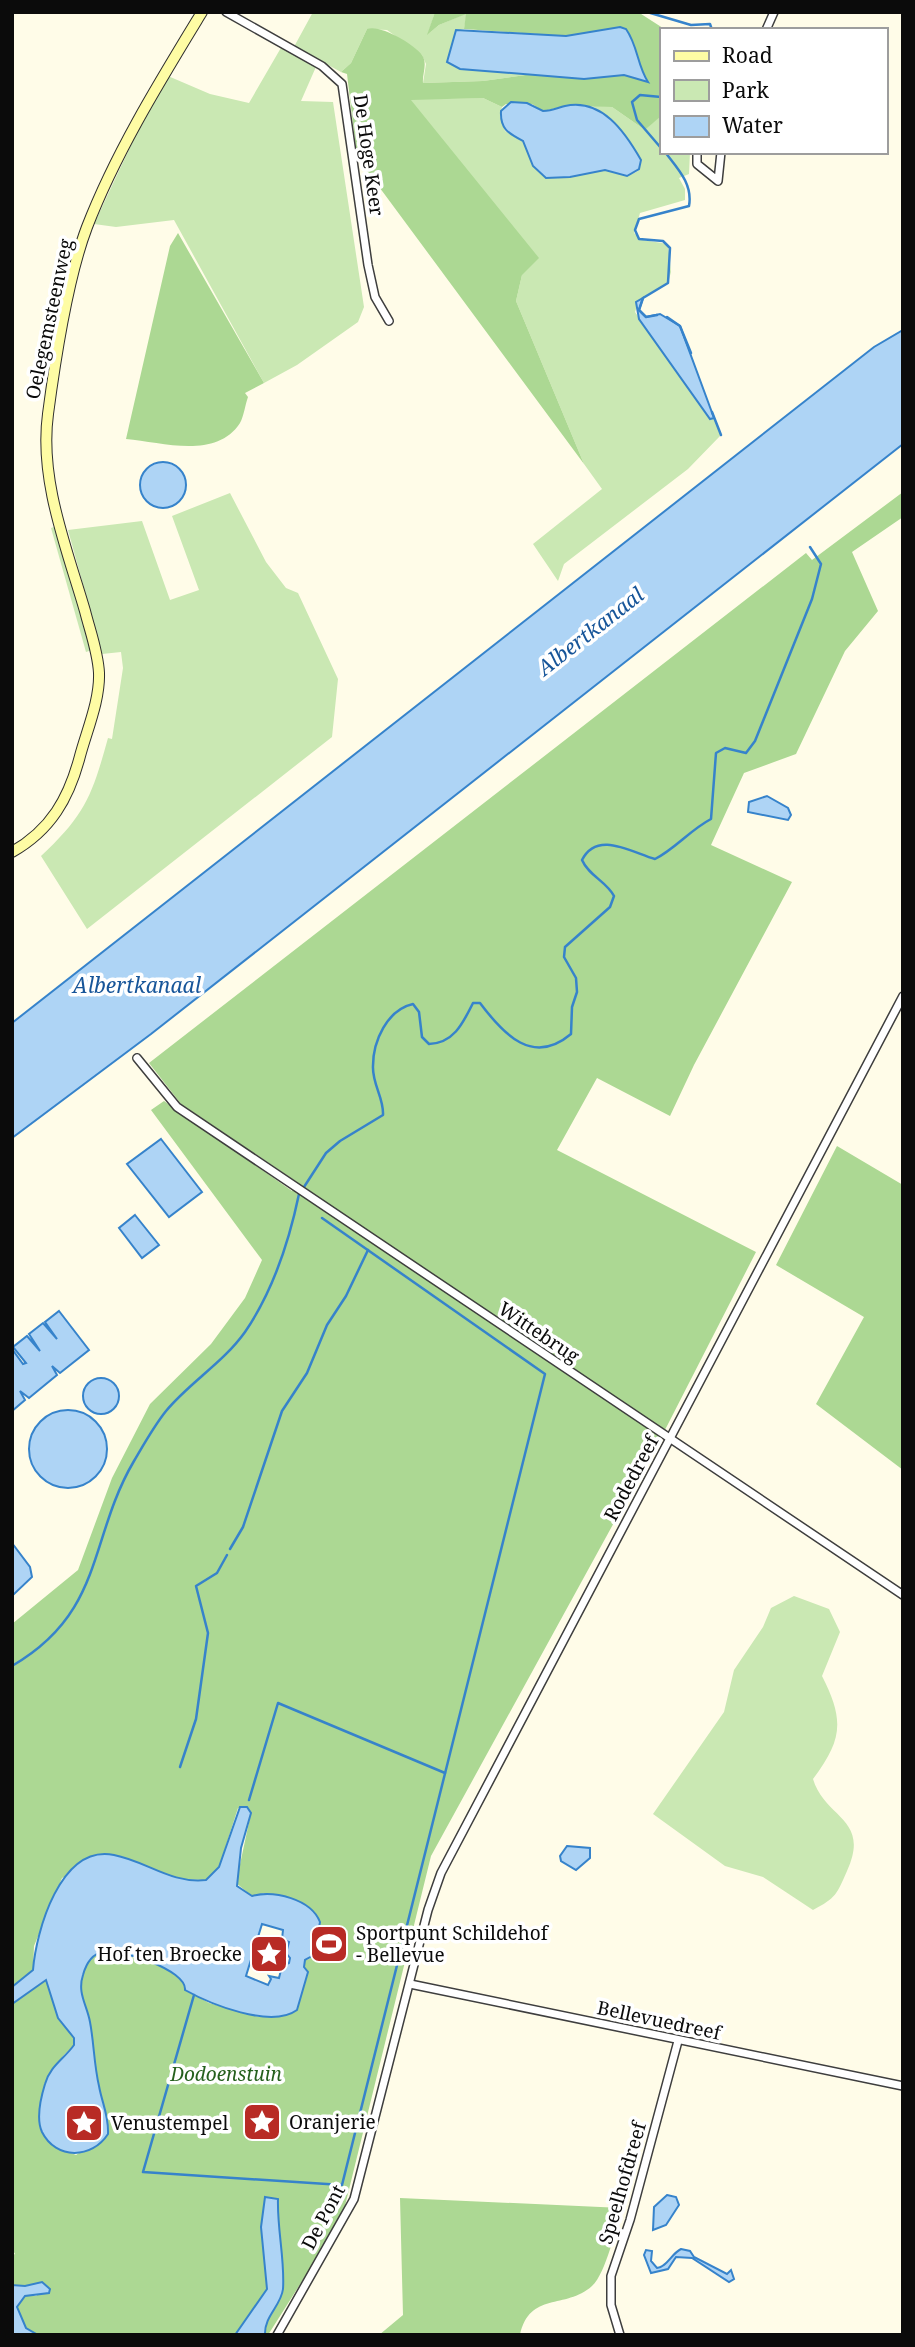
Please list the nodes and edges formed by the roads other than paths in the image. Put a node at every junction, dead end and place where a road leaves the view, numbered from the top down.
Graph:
1 (202, 12) edge
2 (226, 12) edge
3 (774, 12) edge
4 (767, 28) edge
5 (697, 154) edge
6 (721, 154) edge
7 (389, 321) dead end
8 (12, 852) edge
9 (903, 996) edge
10 (137, 1058) dead end
11 (669, 1438) junction
12 (903, 1595) edge
13 (410, 1983) junction
14 (678, 2040) junction
15 (903, 2085) edge
16 (277, 2335) edge
17 (620, 2335) edge

1 - 8 street, Oelegemsteenweg
2 - 7 street, De Hoge Keer
3 - 4 street
5 - 6 street
9 - 11 street, Rodedreef
10 - 11 street, Wittebrug
11 - 12 street, Wittebrug
11 - 13 street, Rodedreef
13 - 14 street, Bellevuedreef
13 - 16 street, De Pont
14 - 15 street, Bellevuedreef
14 - 17 street, Speelhofdreef

